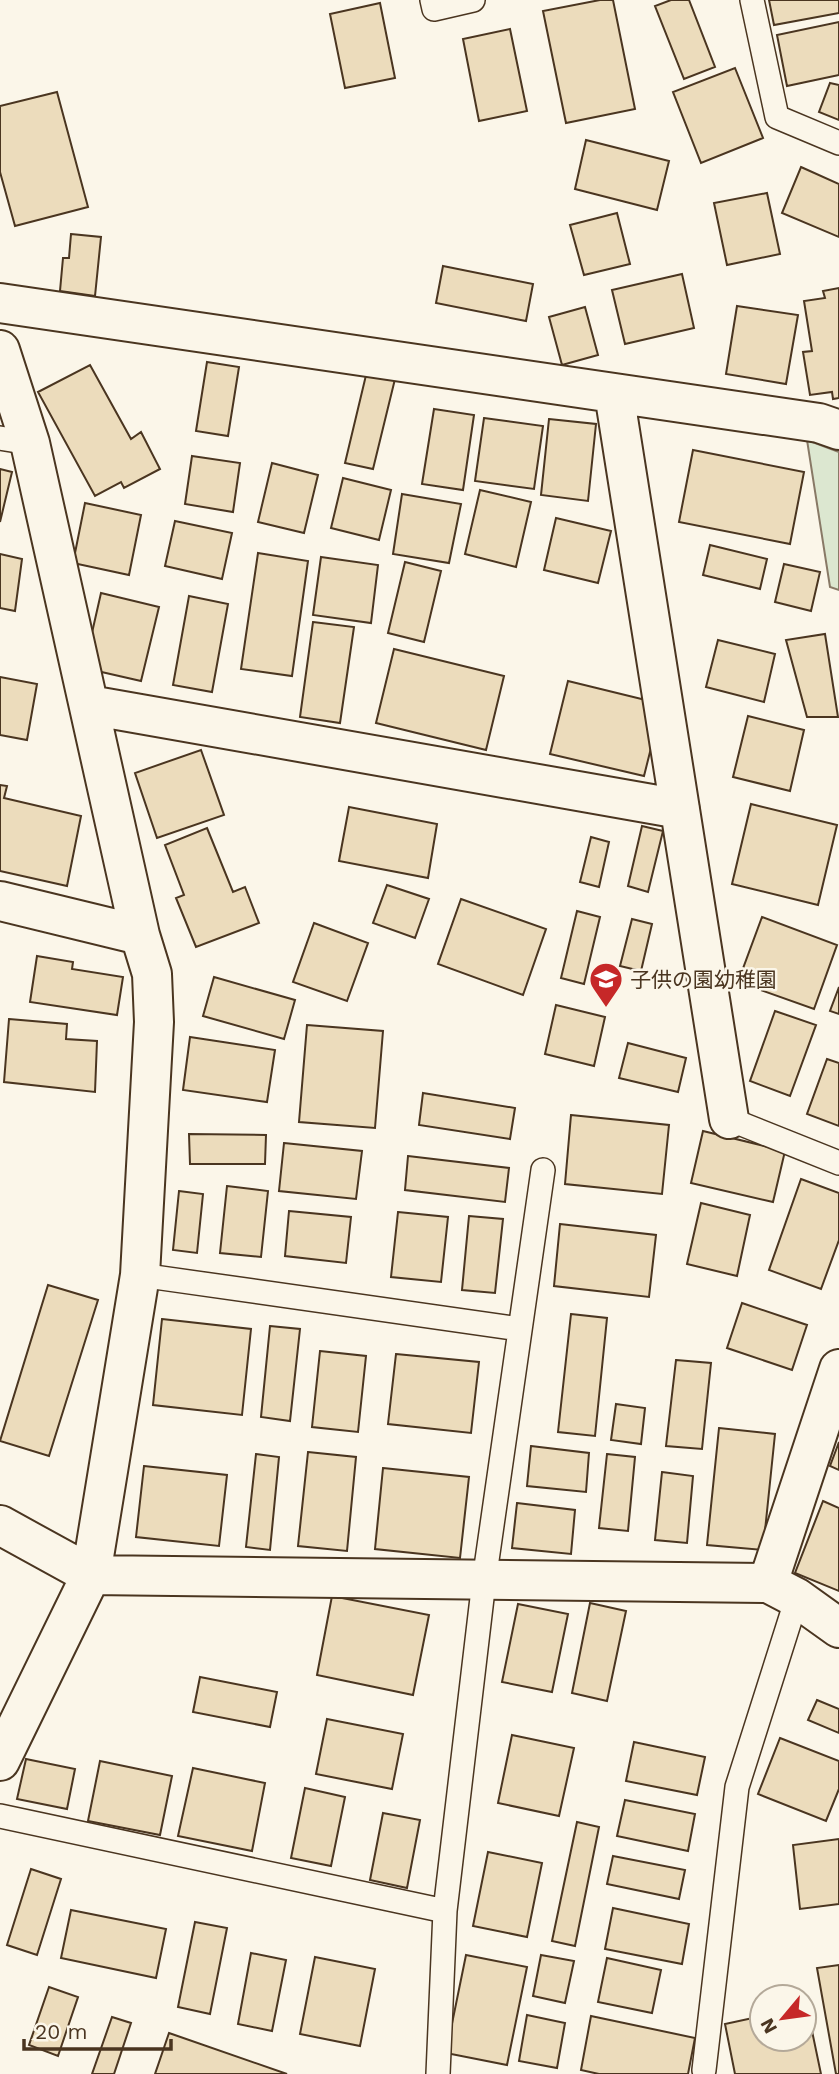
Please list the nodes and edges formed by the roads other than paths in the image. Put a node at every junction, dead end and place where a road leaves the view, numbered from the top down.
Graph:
1 (432, 0) edge
2 (473, 0) edge
3 (752, 0) edge
4 (839, 143) edge
5 (0, 303) edge
6 (0, 350) edge
7 (614, 393) junction
8 (839, 430) edge
9 (15, 441) edge
10 (89, 705) junction
11 (680, 809) junction
12 (0, 901) edge
13 (140, 935) junction
14 (729, 1119) joint
15 (839, 1163) edge
16 (542, 1170) dead end
17 (140, 1275) junction
18 (520, 1329) junction
19 (839, 1369) edge
20 (0, 1525) edge
21 (91, 1575) junction
22 (484, 1581) junction
23 (783, 1590) junction
24 (839, 1628) edge
25 (0, 1761) edge
26 (0, 1816) edge
27 (445, 1910) junction
28 (704, 2070) dead end
29 (438, 2074) edge

1 - 2 lane
3 - 4 lane
5 - 7 street
6 - 9 street
7 - 8 street
7 - 11 street
9 - 10 street
10 - 11 street
10 - 13 street
11 - 14 street
12 - 13 street
13 - 17 street
14 - 15 lane
16 - 18 lane
17 - 18 lane
17 - 21 street
18 - 22 lane
19 - 23 street
20 - 21 street
21 - 22 street
21 - 25 street
22 - 23 street
22 - 27 lane
23 - 24 street
23 - 28 lane
26 - 27 lane
27 - 29 lane

